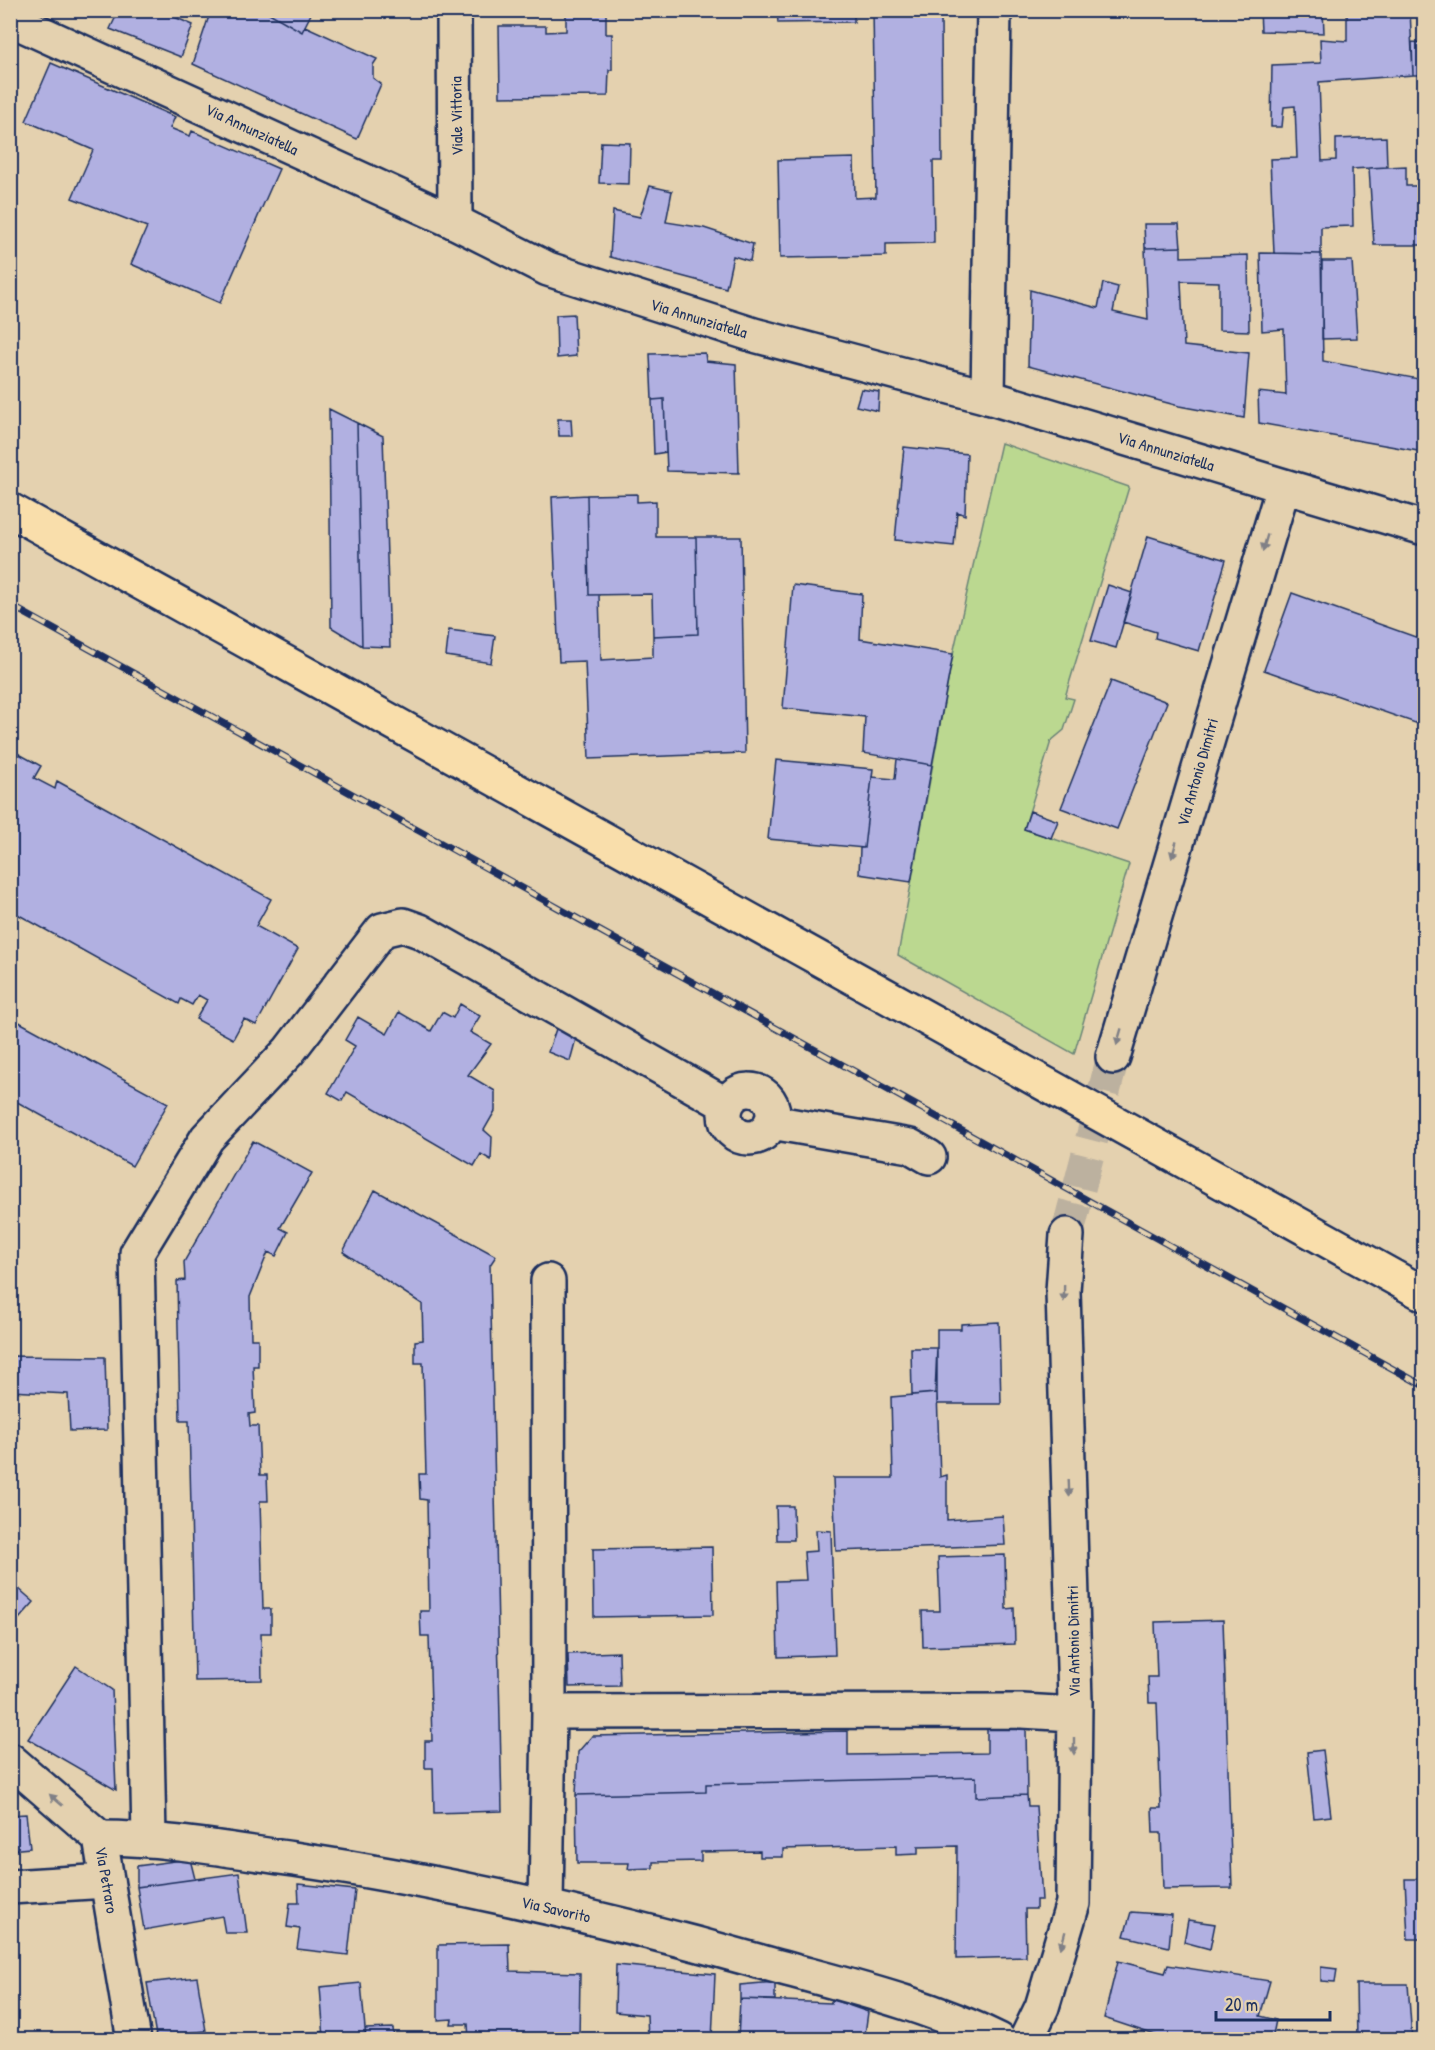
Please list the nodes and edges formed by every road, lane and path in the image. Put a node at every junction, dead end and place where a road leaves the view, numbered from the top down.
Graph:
1 (454, 10) edge
2 (994, 10) edge
3 (10, 19) edge
4 (455, 222) junction
5 (988, 397) junction
6 (1283, 487) junction
7 (10, 510) edge
8 (1423, 526) edge
9 (1113, 1057) tunnel mouth
10 (929, 1157) dead end
11 (1067, 1235) tunnel mouth
12 (548, 1281) dead end
13 (1425, 1294) edge
14 (549, 1712) junction
15 (1074, 1714) junction
16 (10, 1760) edge
17 (100, 1838) junction
18 (149, 1838) junction
19 (107, 1881) junction
20 (10, 1887) edge
21 (546, 1906) junction
22 (134, 2040) edge
23 (999, 2040) edge
24 (1026, 2040) edge

1 - 4 street, Viale Vittoria
2 - 5 street
3 - 4 street, Via Annunziatella
4 - 5 street, Via Annunziatella
5 - 6 street, Via Annunziatella
6 - 8 street, Via Annunziatella
6 -> 9 street, Via Antonio Dimitri
7 - 13 highway
10 - 18 street
11 -> 15 street, Via Antonio Dimitri
12 - 14 street
14 - 15 street
14 - 21 street
15 -> 24 street, Via Antonio Dimitri
17 -> 16 street, Via Petraro
17 - 18 street, Via Savorito
17 - 19 street, Via Petraro
18 - 21 street, Via Savorito
19 - 20 street
19 - 22 street, Via Petraro
21 - 23 street, Via Savorito

